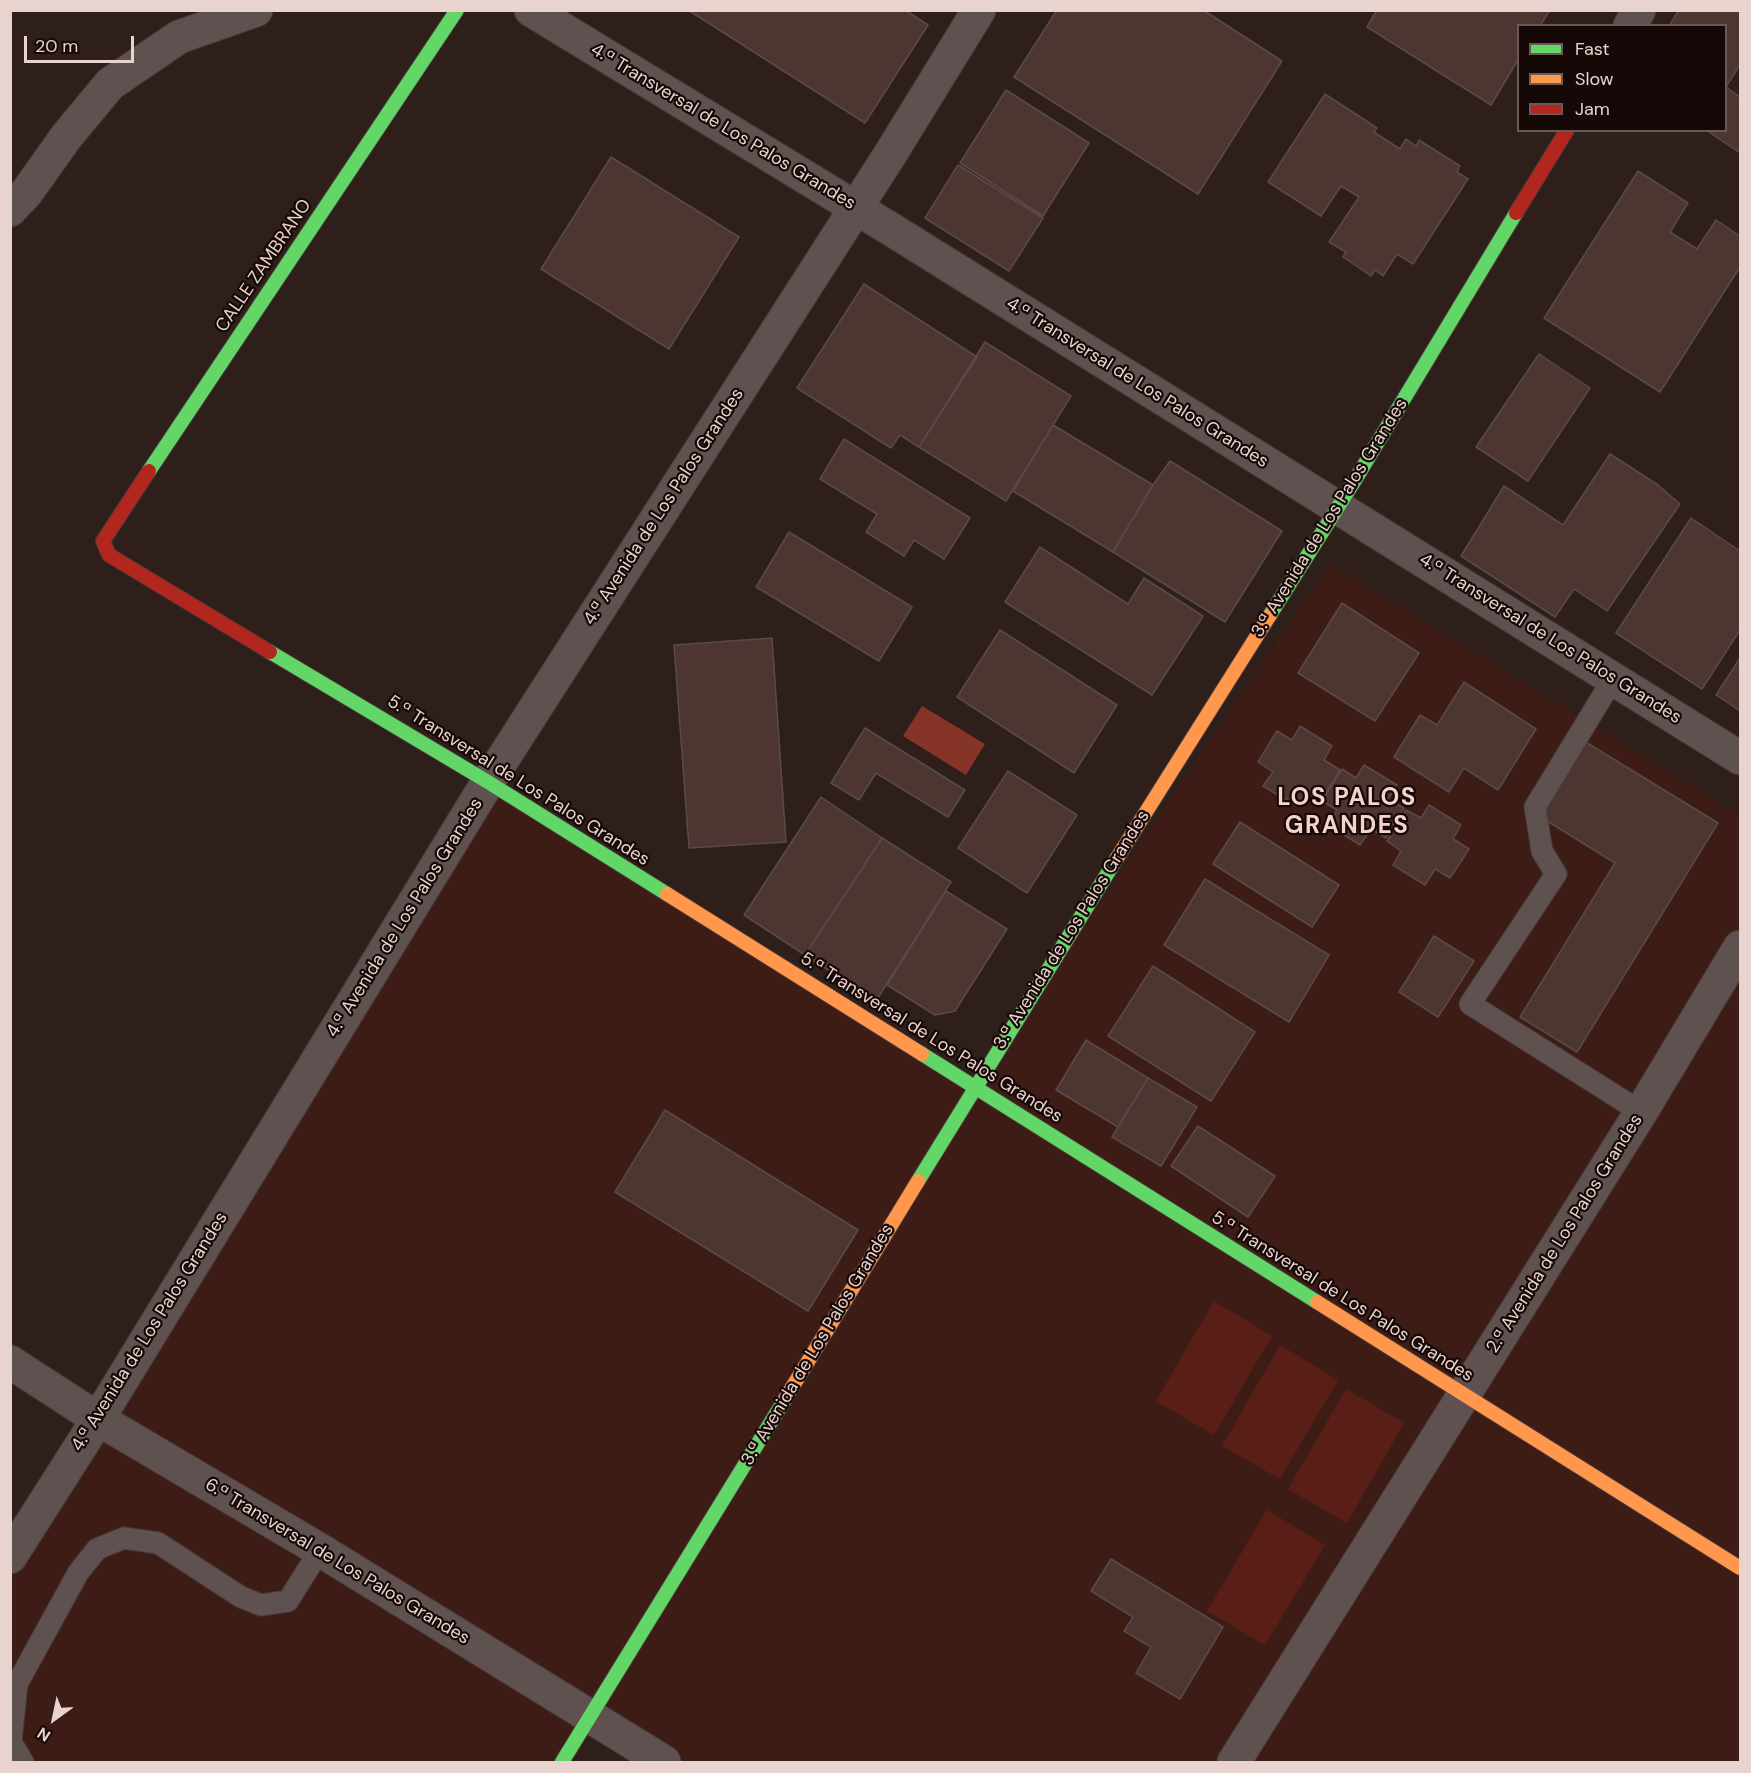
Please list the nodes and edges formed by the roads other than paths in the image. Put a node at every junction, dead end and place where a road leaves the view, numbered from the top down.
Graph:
1 (256, 10) edge
2 (457, 10) edge
3 (531, 10) edge
4 (979, 10) edge
5 (1639, 10) edge
6 (1631, 24) edge
7 (1565, 132) edge
8 (856, 208) junction
9 (10, 210) edge
10 (1337, 508) junction
11 (103, 541) joint
12 (1613, 679) junction
13 (1740, 758) edge
14 (488, 782) junction
15 (1740, 947) edge
16 (975, 1088) junction
17 (1641, 1112) junction
18 (10, 1362) edge
19 (1464, 1395) junction
20 (98, 1419) junction
21 (320, 1550) junction
22 (10, 1557) edge
23 (1740, 1568) edge
24 (591, 1716) junction
25 (23, 1762) edge
26 (562, 1762) edge
27 (664, 1762) edge
28 (1234, 1762) edge

1 - 9 street
2 - 11 street, CALLE ZAMBRANO
3 - 8 street, 4.ª Transversal de Los Palos Grandes
4 - 8 street, 4.ª Avenida de Los Palos Grandes
5 - 6 street
7 - 10 street, 3.ª Avenida de Los Palos Grandes
8 - 10 street, 4.ª Transversal de Los Palos Grandes
8 - 14 street, 4.ª Avenida de Los Palos Grandes
10 - 12 street, 4.ª Transversal de Los Palos Grandes
10 - 16 street, 3.ª Avenida de Los Palos Grandes
11 - 14 street, 5.ª Transversal de Los Palos Grandes
12 - 13 street, 4.ª Transversal de Los Palos Grandes
12 - 17 lane
14 - 16 street, 5.ª Transversal de Los Palos Grandes
14 - 20 street, 4.ª Avenida de Los Palos Grandes
15 - 17 street, 2.ª Avenida de Los Palos Grandes
16 - 19 street, 5.ª Transversal de Los Palos Grandes
16 - 24 street, 3.ª Avenida de Los Palos Grandes
17 - 19 street, 2.ª Avenida de Los Palos Grandes
18 - 20 street, 6.ª Transversal de Los Palos Grandes
19 - 23 street, 5.ª Transversal de Los Palos Grandes
19 - 28 street, 2.ª Avenida de Los Palos Grandes
20 - 21 street, 6.ª Transversal de Los Palos Grandes
20 - 22 street, 4.ª Avenida de Los Palos Grandes
21 - 24 street, 6.ª Transversal de Los Palos Grandes
21 - 25 lane
24 - 26 street, 3.ª Avenida de Los Palos Grandes
24 - 27 street, 6.ª Transversal de Los Palos Grandes

